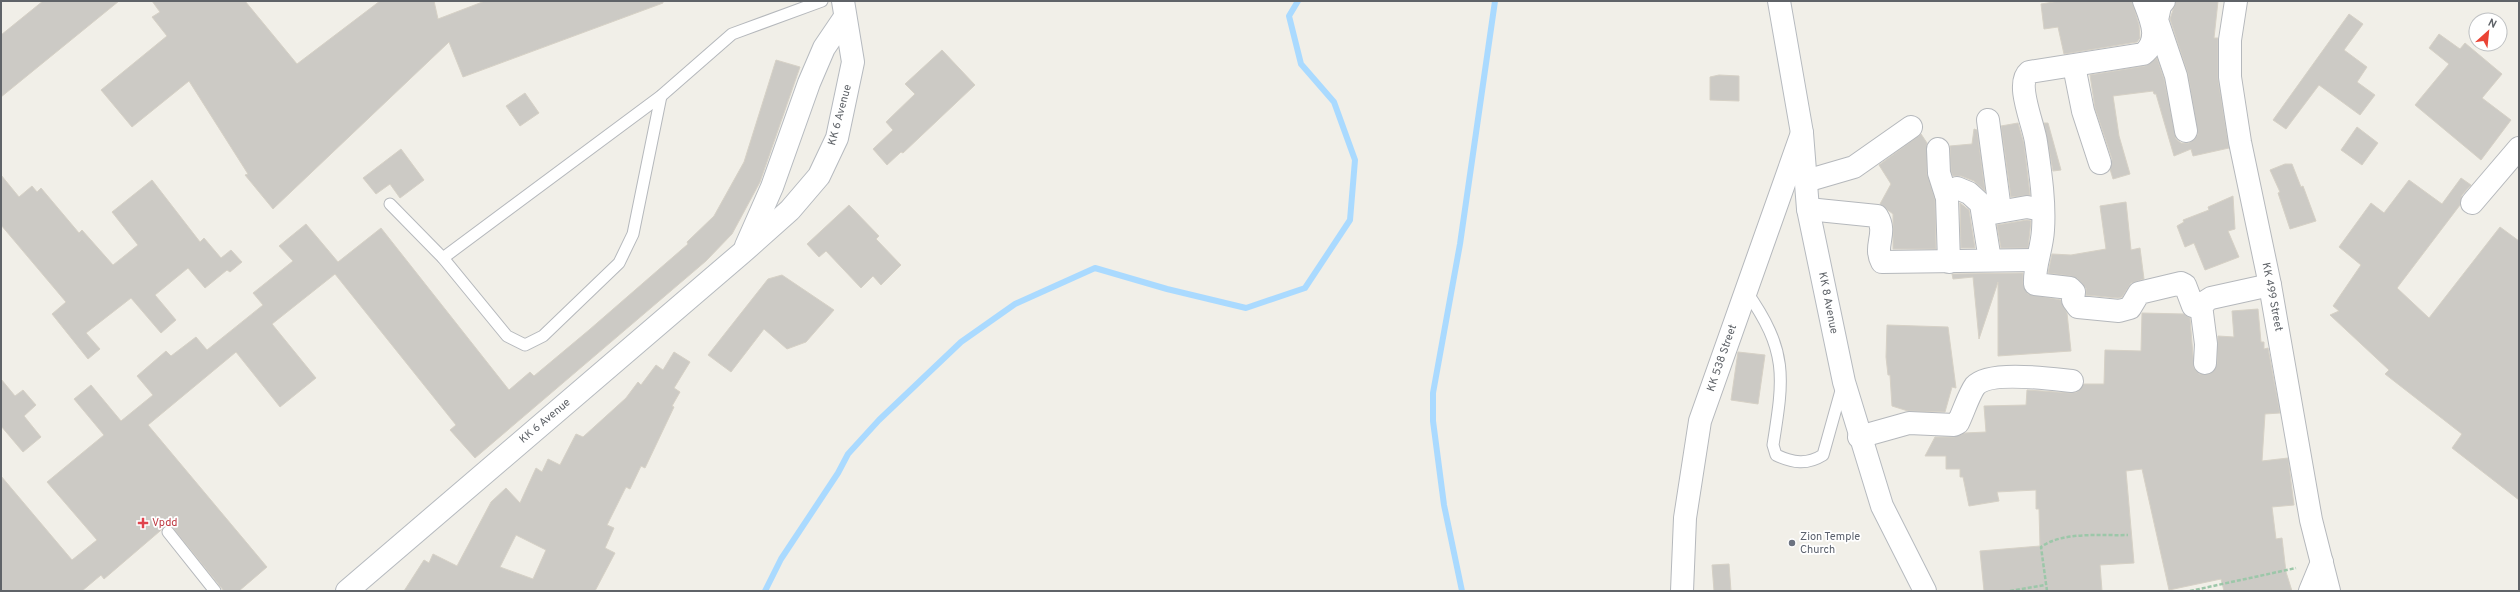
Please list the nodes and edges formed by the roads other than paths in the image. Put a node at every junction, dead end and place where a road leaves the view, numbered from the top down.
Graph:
1 (822, 1) edge
2 (1779, 1) edge
3 (2144, 1) edge
4 (2164, 1) edge
5 (2236, 1) edge
6 (844, 9) edge
7 (2074, 66) junction
8 (661, 96) junction
9 (1988, 120) dead end
10 (1911, 127) dead end
11 (2186, 131) dead end
12 (1802, 133) junction
13 (2519, 148) edge
14 (1938, 149) dead end
15 (2100, 162) dead end
16 (1806, 182) junction
17 (1997, 184) junction
18 (1952, 191) junction
19 (390, 204) dead end
20 (2472, 204) dead end
21 (1808, 209) junction
22 (2042, 210) junction
23 (1991, 212) junction
24 (743, 252) junction
25 (443, 258) junction
26 (1990, 260) junction
27 (2037, 260) junction
28 (1949, 262) junction
29 (2270, 285) junction
30 (1746, 290) junction
31 (2202, 305) junction
32 (2205, 363) dead end
33 (2072, 381) dead end
34 (1844, 382) junction
35 (1859, 437) junction
36 (168, 532) dead end
37 (2322, 562) junction
38 (215, 591) edge
39 (347, 591) edge
40 (1682, 591) edge
41 (1925, 591) edge
42 (2310, 591) edge
43 (2329, 591) edge

1 - 8 lane
2 - 12 street, KK 8 Avenue
3 - 7 street
4 - 11 street
5 - 29 street, KK 499 Street
6 - 24 street, KK 6 Avenue
6 - 24 street, KK 6 Avenue
7 - 15 street
7 - 22 street
8 - 25 lane
8 - 25 lane
9 - 17 street
10 - 16 street
12 - 16 street, KK 8 Avenue
12 - 30 street, KK 538 Street
13 - 20 street
14 - 18 street
16 - 21 street, KK 8 Avenue
17 - 18 street
17 - 23 street
18 - 23 street
18 - 28 street
19 - 25 lane
21 - 28 street
21 - 34 street, KK 8 Avenue
22 - 23 street
22 - 27 street
23 - 26 street
24 - 39 street, KK 6 Avenue
26 - 27 street
26 - 28 street
27 - 31 street
29 - 31 street
29 - 37 street, KK 499 Street
30 - 34 lane
30 - 40 street, KK 538 Street
31 - 32 street
33 - 35 street
34 - 35 street, KK 8 Avenue
35 - 41 street, KK 8 Avenue
36 - 38 lane
37 - 42 street
37 - 43 street, KK 499 Street

